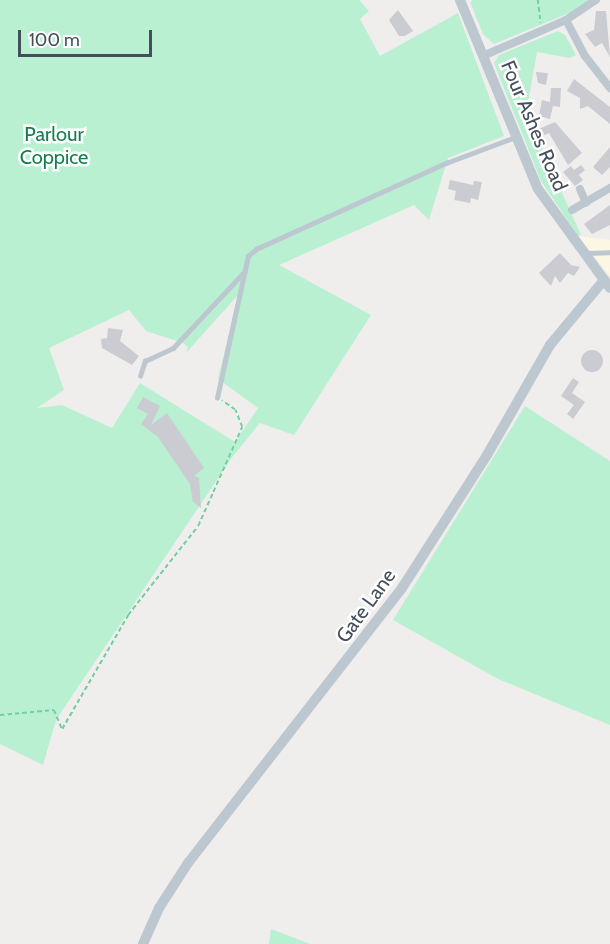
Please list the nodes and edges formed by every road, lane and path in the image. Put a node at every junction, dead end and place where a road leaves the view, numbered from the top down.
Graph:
1 (460, 0) edge
2 (538, 0) edge
3 (596, 0) edge
4 (566, 20) junction
5 (542, 29) junction
6 (485, 55) junction
7 (610, 88) edge
8 (517, 136) junction
9 (610, 188) edge
10 (580, 189) dead end
11 (586, 203) junction
12 (572, 210) dead end
13 (610, 252) edge
14 (584, 254) junction
15 (245, 271) junction
16 (607, 284) edge
17 (140, 376) dead end
18 (217, 398) joint
19 (0, 715) edge
20 (143, 944) edge

1 - 6 street, Four Ashes Road
2 - 5 path
3 - 4 street
4 - 5 street
4 - 7 street
5 - 6 street
6 - 8 street, Four Ashes Road
8 - 14 street, Four Ashes Road
8 - 15 lane
9 - 11 street
10 - 11 street
11 - 12 street
13 - 14 lane
14 - 16 street, Four Ashes Road
15 - 17 lane
15 - 18 lane
16 - 20 street, Gate Lane
18 - 19 path

